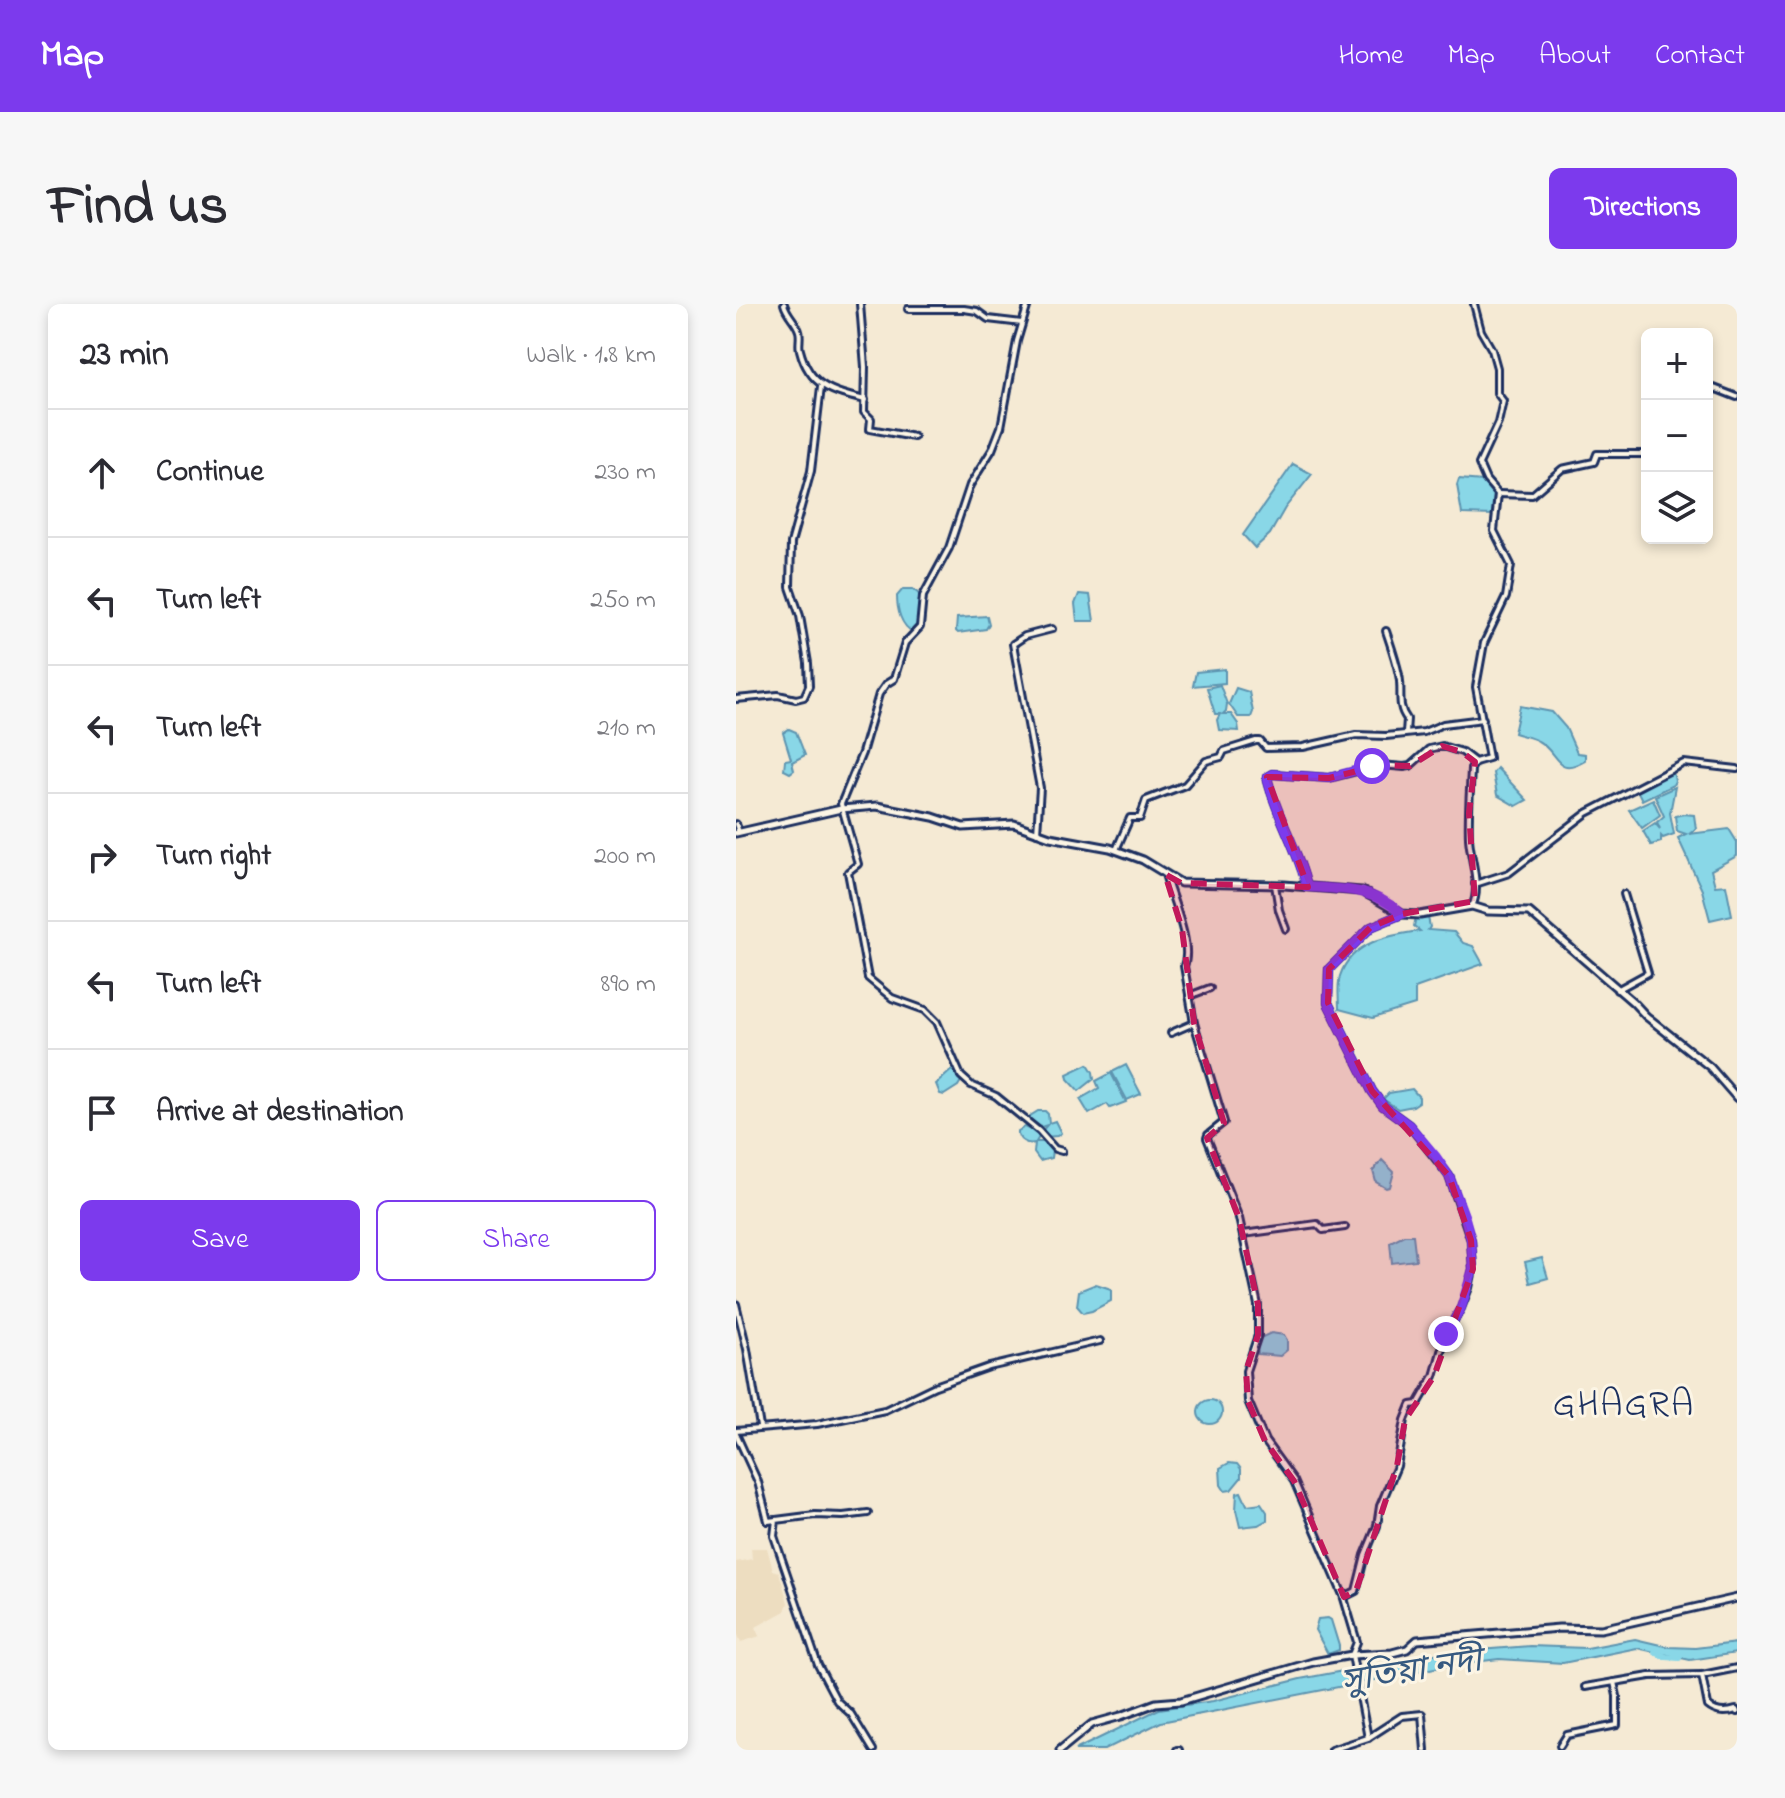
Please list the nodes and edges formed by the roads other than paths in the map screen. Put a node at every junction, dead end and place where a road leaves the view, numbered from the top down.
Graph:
1 (784, 304) edge
2 (860, 304) edge
3 (1028, 304) edge
4 (1474, 304) edge
5 (908, 309) dead end
6 (1022, 323) junction
7 (821, 387) junction
8 (1713, 389) edge
9 (1737, 397) edge
10 (865, 400) junction
11 (914, 437) dead end
12 (1641, 454) edge
13 (1498, 494) junction
14 (1052, 629) dead end
15 (1386, 631) dead end
16 (736, 699) edge
17 (1483, 719) junction
18 (1406, 733) junction
19 (1475, 762) junction
20 (1737, 769) edge
21 (841, 809) junction
22 (736, 824) edge
23 (737, 832) edge
24 (1037, 833) junction
25 (1116, 850) junction
26 (1165, 874) junction
27 (1475, 884) junction
28 (1275, 885) junction
29 (1307, 887) junction
30 (1624, 894) dead end
31 (1472, 906) junction
32 (1402, 914) junction
33 (1286, 929) dead end
34 (1210, 988) dead end
35 (1617, 990) junction
36 (1189, 996) junction
37 (1194, 1023) junction
38 (1171, 1033) dead end
39 (1737, 1098) edge
40 (1062, 1151) dead end
41 (1345, 1227) dead end
42 (1243, 1234) junction
43 (736, 1304) edge
44 (1100, 1341) dead end
45 (760, 1427) junction
46 (736, 1432) edge
47 (868, 1513) dead end
48 (776, 1520) junction
49 (1344, 1597) junction
50 (1737, 1598) edge
51 (1352, 1655) junction
52 (1737, 1668) edge
53 (1702, 1675) junction
54 (1614, 1682) junction
55 (1585, 1687) dead end
56 (1737, 1712) edge
57 (1368, 1738) junction
58 (1560, 1746) dead end
59 (873, 1750) edge
60 (1060, 1750) edge
61 (1331, 1750) edge
62 (1425, 1750) edge

1 - 7 street
2 - 10 street
3 - 6 street
4 - 13 street
5 - 6 street
6 - 21 street
7 - 10 street
7 - 16 street
8 - 9 street
10 - 11 street
12 - 13 street
13 - 17 street
14 - 24 street
15 - 18 street
17 - 18 street
17 - 19 street
18 - 25 street
19 - 27 street
19 - 29 street
20 - 27 street
21 - 23 street
21 - 24 street
21 - 40 street
22 - 23 street
24 - 25 street
25 - 26 street
26 - 28 street
26 - 36 street
27 - 31 street
28 - 29 street
28 - 33 street
29 - 32 street
30 - 35 street
31 - 32 street
31 - 35 street
32 - 49 street
34 - 36 street
35 - 39 street
36 - 37 street
37 - 38 street
37 - 42 street
41 - 42 street
42 - 49 street
43 - 45 street
44 - 45 street
45 - 46 street
46 - 48 street
47 - 48 street
48 - 59 street
49 - 51 street
50 - 51 street
51 - 57 street
51 - 60 street
52 - 53 street
53 - 54 street
53 - 56 street
54 - 55 street
54 - 58 street
57 - 61 street
57 - 62 street

